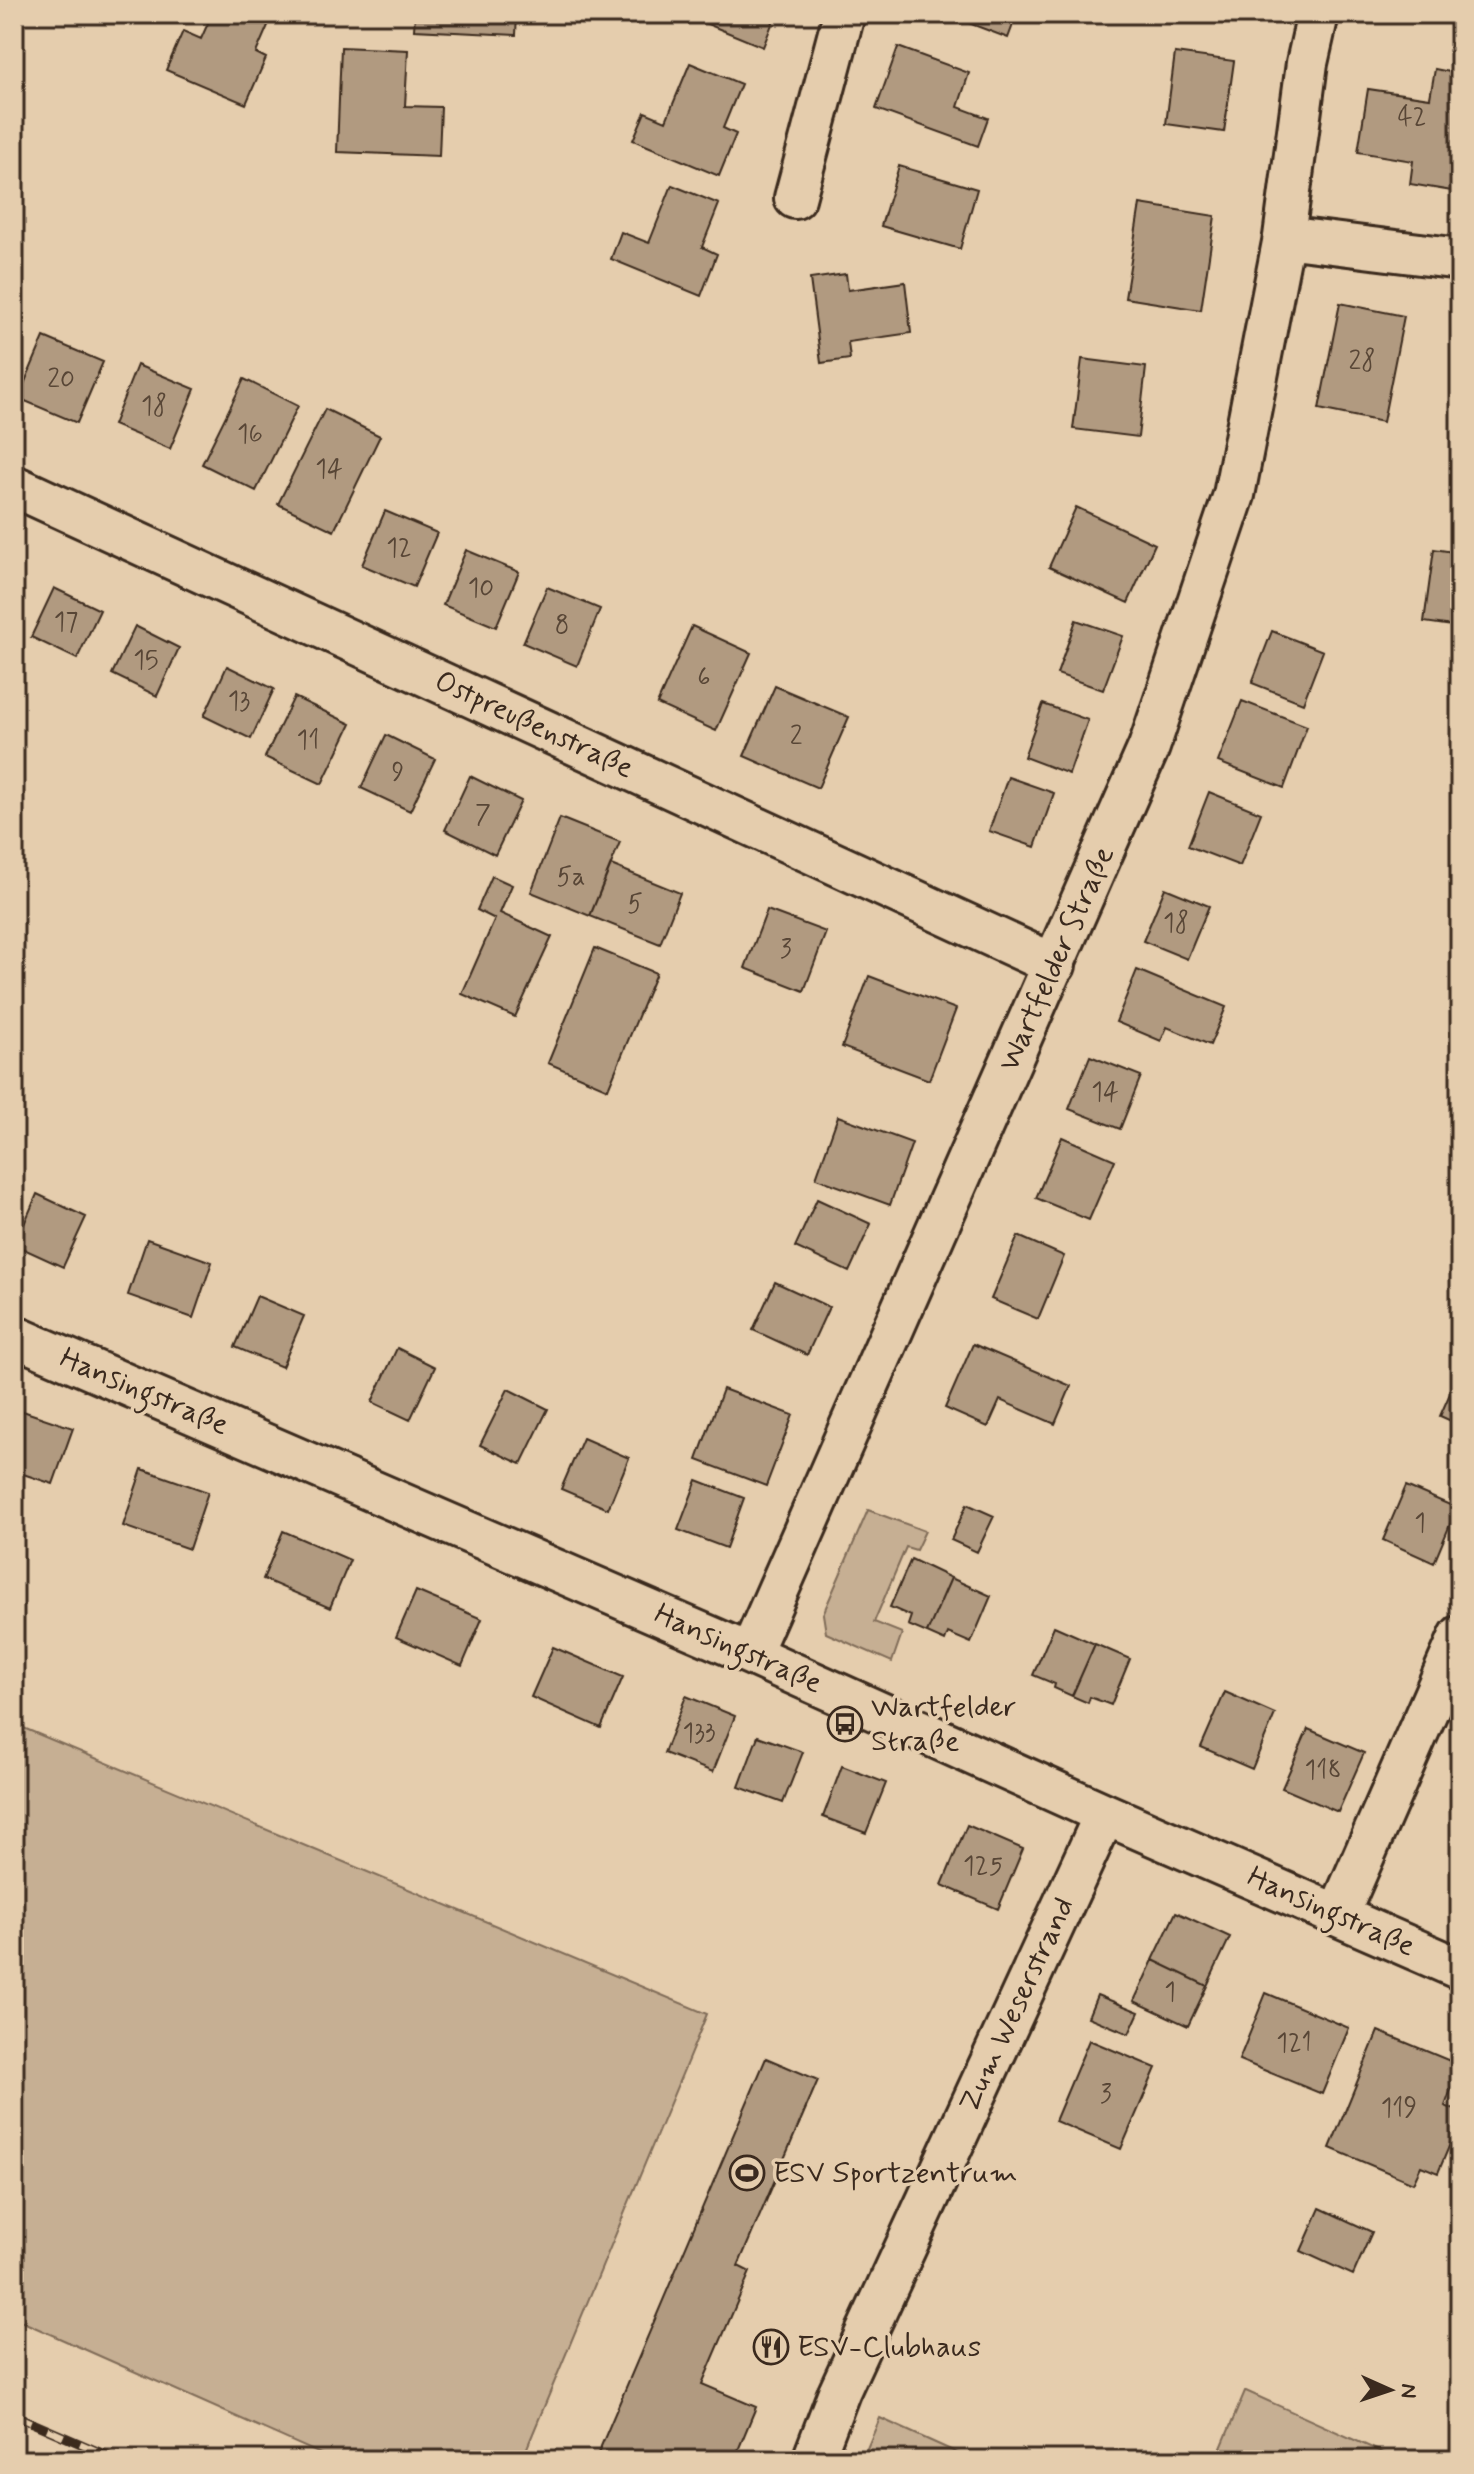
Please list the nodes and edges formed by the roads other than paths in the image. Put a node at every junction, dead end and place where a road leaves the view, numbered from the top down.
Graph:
1 (844, 14) edge
2 (1318, 14) edge
3 (795, 198) dead end
4 (1284, 237) junction
5 (1460, 259) edge
6 (14, 486) edge
7 (1055, 965) junction
8 (14, 1336) edge
9 (1460, 1636) edge
10 (750, 1654) junction
11 (1105, 1814) junction
12 (1338, 1915) junction
13 (1460, 1969) edge
14 (813, 2460) edge

1 - 3 street
2 - 4 street, Wartfelder Straße
4 - 5 street
4 - 7 street, Wartfelder Straße
6 - 7 street, Ostpreußenstraße
7 - 10 street, Wartfelder Straße
8 - 10 street, Hansingstraße
9 - 12 street
10 - 11 street, Hansingstraße
11 - 12 street, Hansingstraße
11 - 14 street, Zum Weserstrand
12 - 13 street, Hansingstraße

